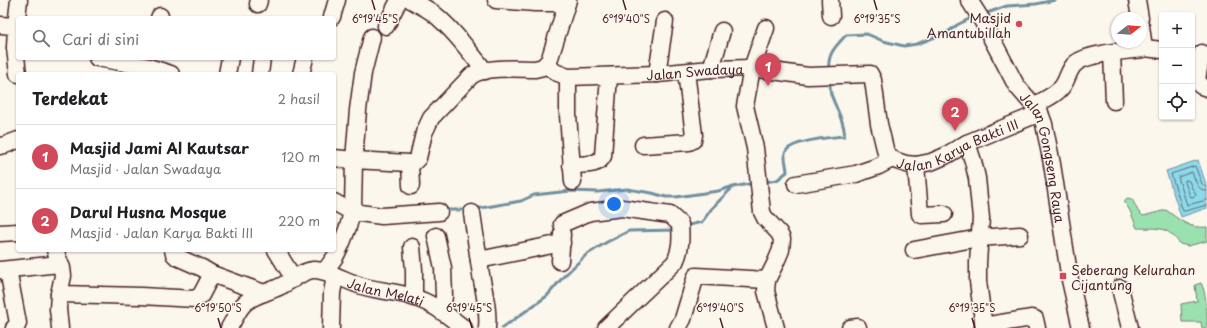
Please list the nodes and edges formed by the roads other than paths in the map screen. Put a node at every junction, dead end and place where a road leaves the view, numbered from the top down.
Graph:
1 (19, 0) edge
2 (337, 0) edge
3 (399, 0) edge
4 (412, 0) edge
5 (496, 0) edge
6 (1138, 0) edge
7 (568, 1) edge
8 (974, 3) edge
9 (1139, 12) edge
10 (332, 16) edge
11 (665, 21) dead end
12 (8, 25) edge
13 (386, 26) dead end
14 (766, 28) dead end
15 (722, 31) dead end
16 (372, 37) dead end
17 (16, 48) edge
18 (1144, 48) joint
19 (1159, 50) edge
20 (1112, 53) junction
21 (1202, 53) dead end
22 (17, 60) edge
23 (101, 60) edge
24 (230, 60) edge
25 (262, 60) edge
26 (304, 60) edge
27 (150, 63) edge
28 (546, 64) junction
29 (114, 67) edge
30 (712, 68) junction
31 (752, 68) junction
32 (485, 71) junction
33 (18, 72) edge
34 (167, 72) edge
35 (227, 72) edge
36 (260, 72) edge
37 (302, 72) edge
38 (686, 72) junction
39 (657, 74) junction
40 (870, 74) joint
41 (609, 76) junction
42 (568, 77) junction
43 (1207, 88) edge
44 (1114, 101) dead end
45 (1036, 109) junction
46 (16, 141) edge
47 (967, 143) junction
48 (643, 145) dead end
49 (0, 146) edge
50 (336, 158) edge
51 (892, 159) junction
52 (354, 160) junction
53 (571, 165) junction
54 (916, 165) junction
55 (415, 167) junction
56 (573, 182) dead end
57 (796, 184) dead end
58 (411, 186) dead end
59 (336, 203) edge
60 (352, 208) junction
61 (439, 212) dead end
62 (472, 213) dead end
63 (944, 214) dead end
64 (16, 232) edge
65 (0, 233) edge
66 (1020, 235) dead end
67 (436, 236) dead end
68 (979, 238) junction
69 (562, 243) junction
70 (412, 247) dead end
71 (914, 250) dead end
72 (174, 252) edge
73 (277, 252) edge
74 (57, 257) edge
75 (478, 260) junction
76 (560, 261) dead end
77 (4, 270) edge
78 (212, 274) junction
79 (330, 274) junction
80 (294, 279) junction
81 (766, 280) junction
82 (1120, 288) dead end
83 (264, 293) junction
84 (59, 294) junction
85 (414, 297) junction
86 (442, 312) junction
87 (983, 327) edge
88 (1077, 327) edge
89 (0, 328) edge
90 (6, 328) edge
91 (14, 328) edge
92 (60, 328) edge
93 (229, 328) edge
94 (331, 328) edge
95 (464, 328) edge
96 (487, 328) edge
97 (606, 328) edge
98 (678, 328) edge
99 (776, 328) edge
100 (1037, 328) edge
101 (1130, 328) edge

1 - 12 street
2 - 10 street
3 - 13 street
4 - 32 street
5 - 7 street
6 - 9 street
7 - 28 street
8 - 45 street, Jalan Gongseng Raya
11 - 39 street
12 - 17 street
14 - 31 street
15 - 30 street
16 - 52 street
18 - 19 street, Jalan Karya Bakti III
18 - 20 street, Jalan Karya Bakti III
20 - 44 street
20 - 45 street, Jalan Karya Bakti III
21 - 43 street
22 - 33 street
23 - 29 street
24 - 35 street
25 - 36 street
26 - 37 street
27 - 29 street
27 - 34 street
28 - 32 street
28 - 42 street, Jalan Swadaya
30 - 31 street, Jalan Swadaya
30 - 38 street, Jalan Swadaya
31 - 40 street, Jalan Swadaya
31 - 81 street
32 - 55 street
38 - 39 street, Jalan Swadaya
38 - 48 street
39 - 41 street, Jalan Swadaya
40 - 51 street, Jalan Karya Bakti III
41 - 42 street, Jalan Swadaya
41 - 53 street
42 - 53 street
45 - 47 street, Jalan Karya Bakti III
45 - 88 street, Jalan Gongseng Raya
46 - 49 street
47 - 54 street, Jalan Karya Bakti III
47 - 68 street
50 - 52 street
51 - 54 street, Jalan Karya Bakti III
51 - 57 street
52 - 55 street
52 - 60 street
53 - 56 street
54 - 63 street
55 - 58 street
59 - 60 street
60 - 61 street
60 - 79 street
62 - 75 street
64 - 65 street
66 - 68 street
67 - 86 street
68 - 71 street
68 - 87 street
69 - 75 street
69 - 76 street
69 - 97 street
70 - 85 street
72 - 78 street
73 - 80 street
74 - 77 street
74 - 84 street
75 - 96 street
77 - 91 street
78 - 83 street
78 - 84 street
79 - 80 street
79 - 85 street, Jalan Melati
79 - 94 street
80 - 83 street
81 - 98 street
81 - 99 street
82 - 101 street
83 - 93 street
84 - 92 street
85 - 86 street, Jalan Melati
86 - 95 street, Jalan Melati
87 - 100 street
89 - 90 street

